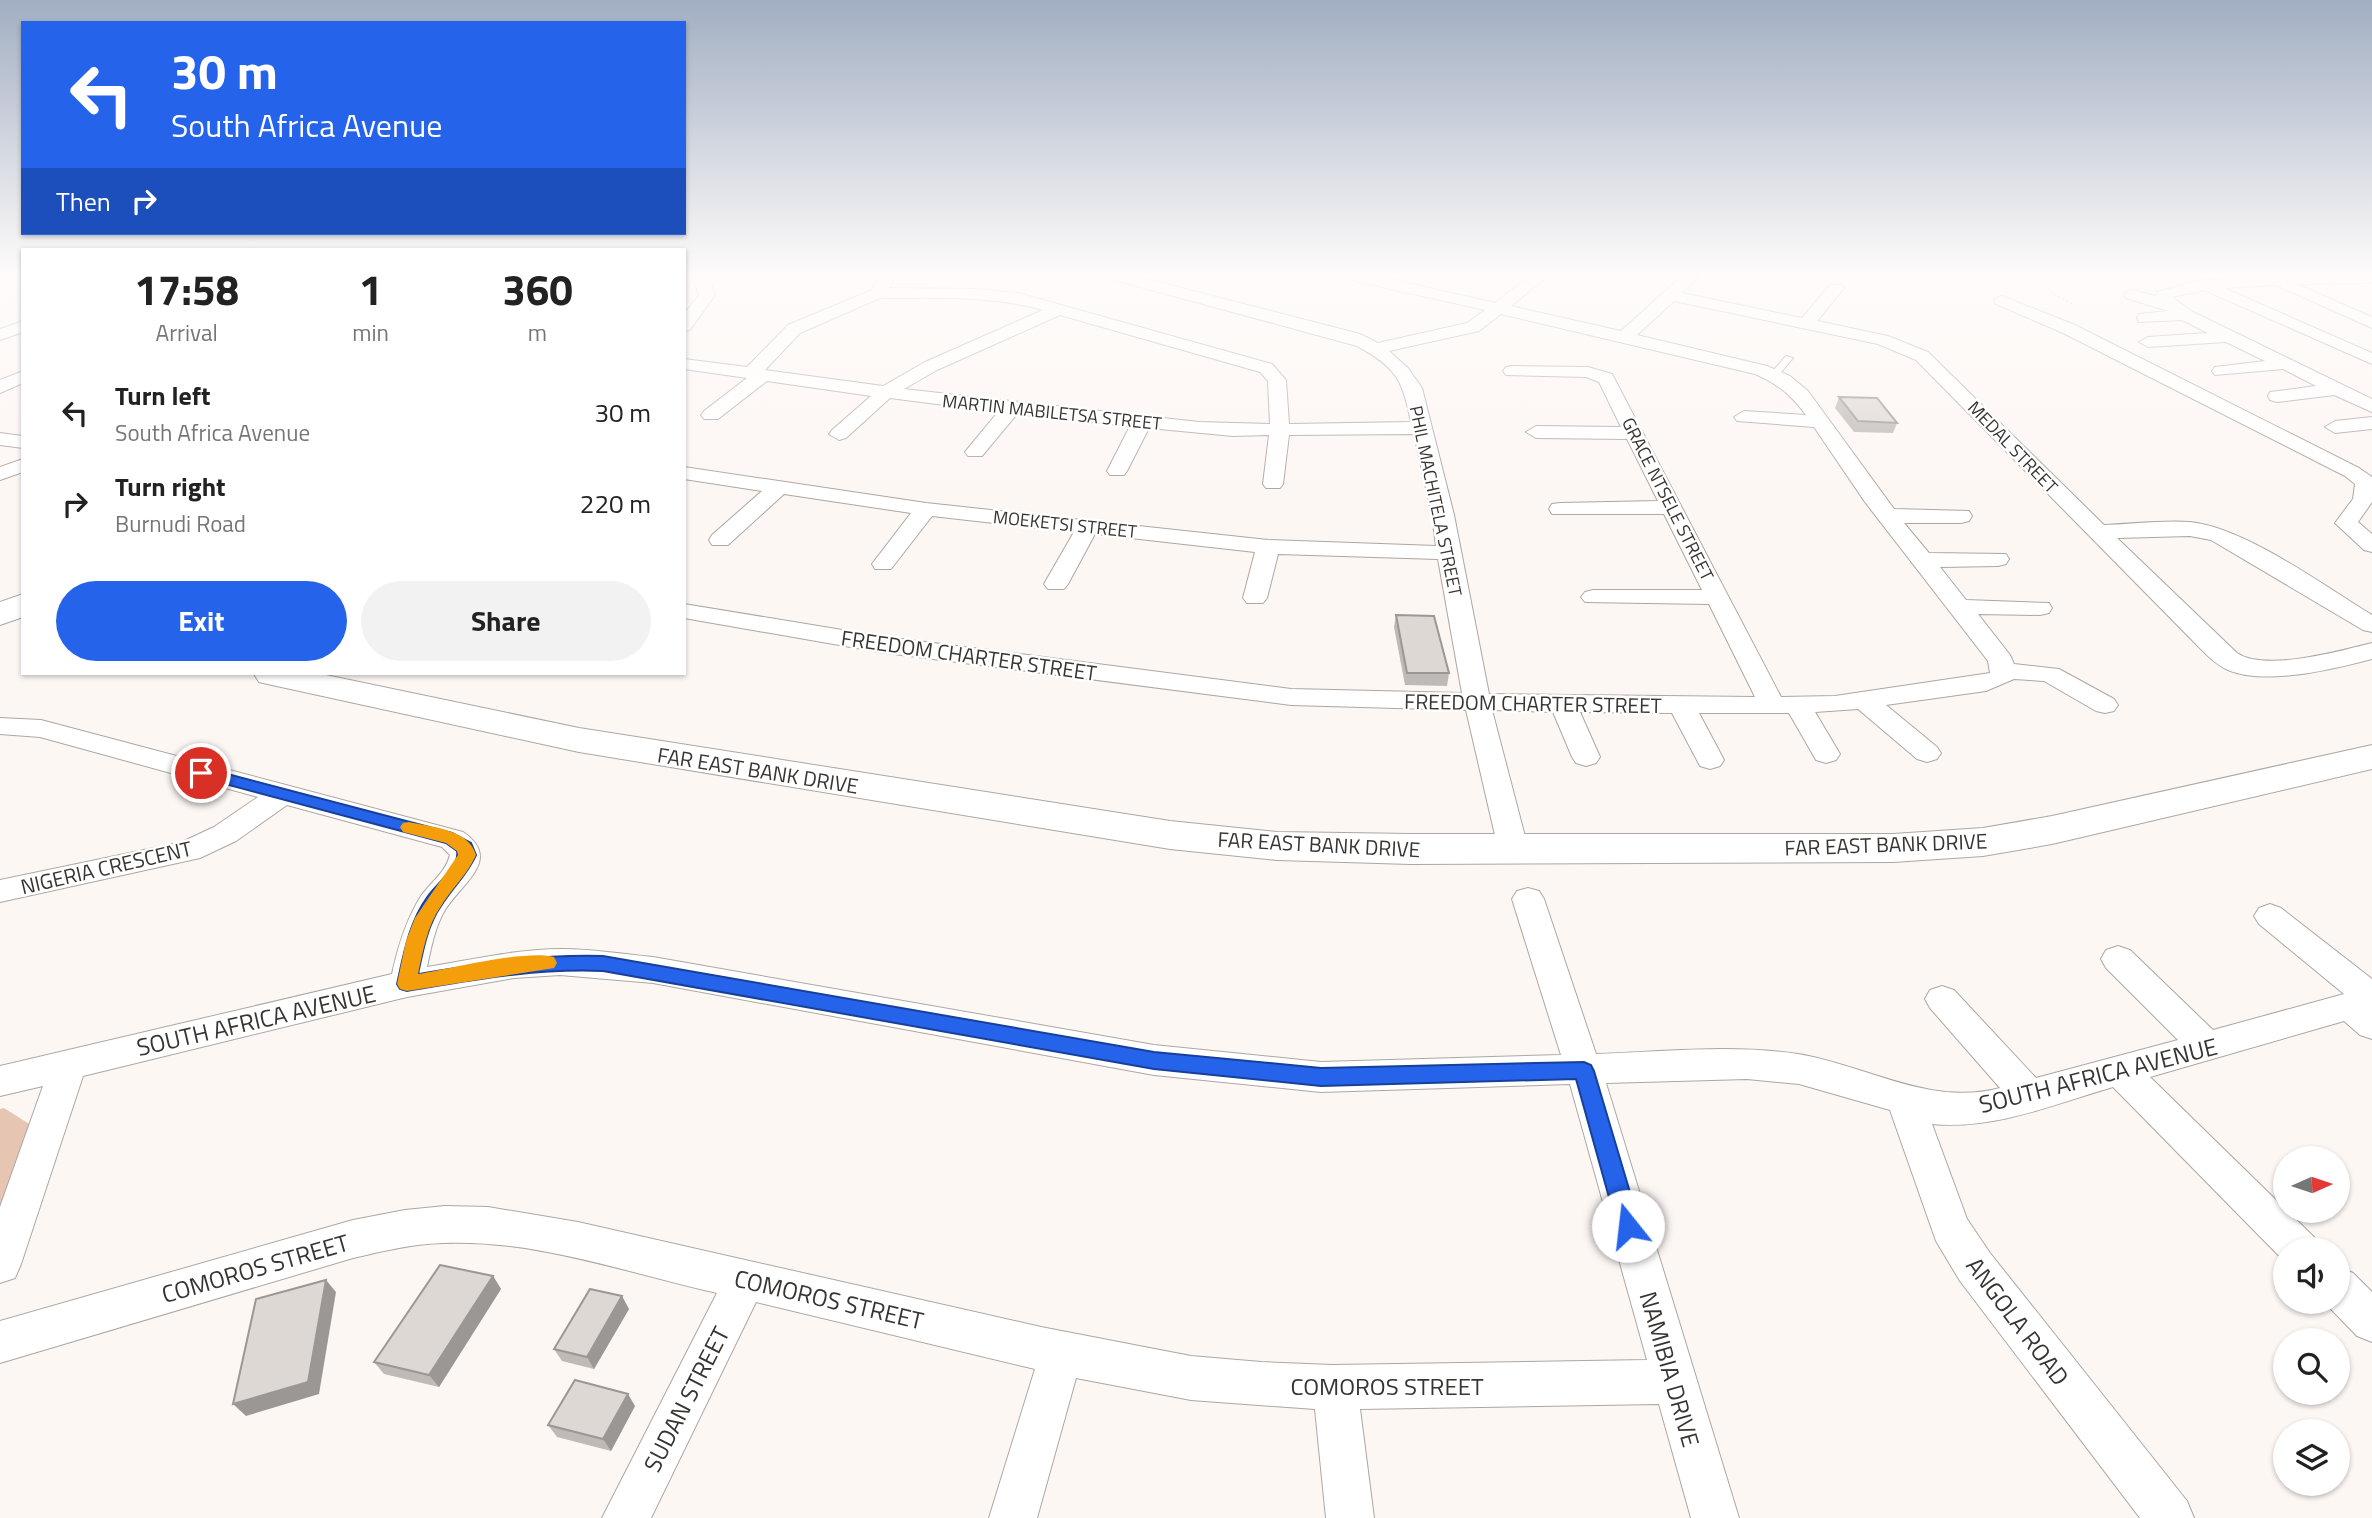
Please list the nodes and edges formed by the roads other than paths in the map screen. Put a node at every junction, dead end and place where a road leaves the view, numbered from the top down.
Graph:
1 (779, 347) edge
2 (974, 347) edge
3 (1197, 347) edge
4 (1371, 347) edge
5 (1385, 347) edge
6 (1676, 347) edge
7 (1904, 347) edge
8 (2104, 347) edge
9 (2249, 347) edge
10 (2344, 347) edge
11 (1375, 349) junction
12 (2372, 359) edge
13 (2284, 363) junction
14 (686, 364) edge
15 (1512, 371) dead end
16 (2221, 371) dead end
17 (757, 374) junction
18 (21, 377) edge
19 (0, 387) edge
20 (2340, 391) junction
21 (885, 393) junction
22 (2282, 398) dead end
23 (2372, 406) edge
24 (1012, 408) junction
25 (710, 415) dead end
26 (1744, 417) dead end
27 (1820, 422) junction
28 (1142, 423) junction
29 (2372, 423) edge
30 (2335, 427) dead end
31 (1422, 428) junction
32 (1280, 430) junction
33 (1536, 432) dead end
34 (1633, 433) junction
35 (839, 434) dead end
36 (0, 439) edge
37 (21, 442) edge
38 (975, 452) dead end
39 (21, 466) edge
40 (1117, 471) dead end
41 (686, 473) edge
42 (0, 474) edge
43 (1273, 484) dead end
44 (778, 488) junction
45 (1673, 507) junction
46 (926, 509) junction
47 (1560, 509) dead end
48 (1889, 516) junction
49 (1961, 516) dead end
50 (1088, 527) junction
51 (2096, 532) junction
52 (719, 540) dead end
53 (2372, 544) edge
54 (1268, 547) junction
55 (1447, 553) junction
56 (1998, 559) dead end
57 (1923, 560) junction
58 (883, 564) dead end
59 (1056, 584) dead end
60 (1593, 597) dead end
61 (1717, 597) junction
62 (1255, 598) dead end
63 (21, 605) edge
64 (1959, 607) junction
65 (2040, 608) dead end
66 (686, 611) edge
67 (0, 615) edge
68 (2372, 625) edge
69 (2372, 651) edge
70 (2004, 671) junction
71 (277, 675) edge
72 (1865, 701) junction
73 (1478, 702) junction
74 (1563, 704) junction
75 (1784, 705) junction
76 (2105, 705) dead end
77 (1682, 706) junction
78 (0, 726) edge
79 (1927, 753) dead end
80 (1826, 754) dead end
81 (1586, 757) dead end
82 (2372, 757) edge
83 (1710, 760) dead end
84 (281, 795) junction
85 (1513, 848) junction
86 (0, 891) edge
87 (1528, 899) dead end
88 (2270, 916) dead end
89 (2118, 959) dead end
90 (407, 984) junction
91 (1942, 999) dead end
92 (2366, 1007) edge
93 (2208, 1047) junction
94 (69, 1064) junction
95 (1584, 1071) junction
96 (2120, 1071) junction
97 (0, 1081) edge
98 (2029, 1096) junction
99 (1906, 1102) junction
100 (2287, 1237) edge
101 (0, 1264) edge
102 (746, 1279) junction
103 (2350, 1299) edge
104 (2372, 1321) edge
105 (0, 1342) edge
106 (1061, 1353) junction
107 (1673, 1382) junction
108 (1335, 1388) junction
109 (626, 1518) edge
110 (1013, 1518) edge
111 (1350, 1518) edge
112 (1715, 1518) edge
113 (2170, 1518) edge

1 - 17 street
2 - 21 street
3 - 32 street
4 - 11 street, PHIL MACHITELA STREET
5 - 11 street
6 - 27 street
7 - 51 street, MEDAL STREET
8 - 53 street
9 - 13 street
10 - 12 street
11 - 31 street, PHIL MACHITELA STREET
13 - 16 street
13 - 20 street
14 - 17 street, MARTIN MABILETSA STREET
15 - 34 street, GRACE NTSELE STREET
17 - 21 street, MARTIN MABILETSA STREET
17 - 25 street
18 - 19 street
20 - 22 street
20 - 23 street
21 - 24 street, MARTIN MABILETSA STREET
21 - 35 street
24 - 28 street, MARTIN MABILETSA STREET
24 - 38 street
26 - 27 street
27 - 48 street
28 - 32 street, MARTIN MABILETSA STREET
28 - 40 street
29 - 30 street
31 - 32 street, MARTIN MABILETSA STREET
31 - 55 street, PHIL MACHITELA STREET
32 - 43 street
33 - 34 street
34 - 45 street, GRACE NTSELE STREET
36 - 37 street
39 - 42 street
41 - 44 street, MOEKETSI STREET
44 - 46 street, MOEKETSI STREET
44 - 52 street
45 - 47 street
45 - 61 street, GRACE NTSELE STREET
46 - 50 street, MOEKETSI STREET
46 - 58 street
48 - 49 street
48 - 57 street
50 - 54 street, MOEKETSI STREET
50 - 59 street
51 - 68 street
51 - 69 street, MEDAL STREET
54 - 55 street, MOEKETSI STREET
54 - 62 street
55 - 73 street, PHIL MACHITELA STREET
56 - 57 street
57 - 64 street
60 - 61 street
61 - 75 street, GRACE NTSELE STREET
63 - 67 street
64 - 65 street
64 - 70 street
66 - 73 street, FREEDOM CHARTER STREET
70 - 72 street, FREEDOM CHARTER STREET
70 - 76 street
71 - 85 street, FAR EAST BANK DRIVE
72 - 75 street, FREEDOM CHARTER STREET
72 - 79 street
73 - 74 street, FREEDOM CHARTER STREET
73 - 85 street, PHIL MACHITELA STREET
74 - 77 street, FREEDOM CHARTER STREET
74 - 81 street
75 - 77 street, FREEDOM CHARTER STREET
75 - 80 street, GRACE NTSELE STREET
77 - 83 street
78 - 84 street
82 - 85 street, FAR EAST BANK DRIVE
84 - 86 street, NIGERIA CRESCENT
84 - 90 street
87 - 95 street, NAMIBIA DRIVE
88 - 92 street
89 - 93 street
90 - 94 street, SOUTH AFRICA AVENUE
90 - 95 street, SOUTH AFRICA AVENUE
91 - 98 street
92 - 93 street, SOUTH AFRICA AVENUE
93 - 96 street, SOUTH AFRICA AVENUE
94 - 97 street, SOUTH AFRICA AVENUE
94 - 101 street
95 - 99 street, SOUTH AFRICA AVENUE
95 - 107 street, NAMIBIA DRIVE
96 - 98 street, SOUTH AFRICA AVENUE
96 - 100 street
98 - 99 street, SOUTH AFRICA AVENUE
99 - 113 street, ANGOLA ROAD
102 - 105 street, COMOROS STREET
102 - 106 street, COMOROS STREET
102 - 109 street, SUDAN STREET
103 - 104 street
106 - 108 street, COMOROS STREET
106 - 110 street
107 - 108 street, COMOROS STREET
107 - 112 street, NAMIBIA DRIVE
108 - 111 street

